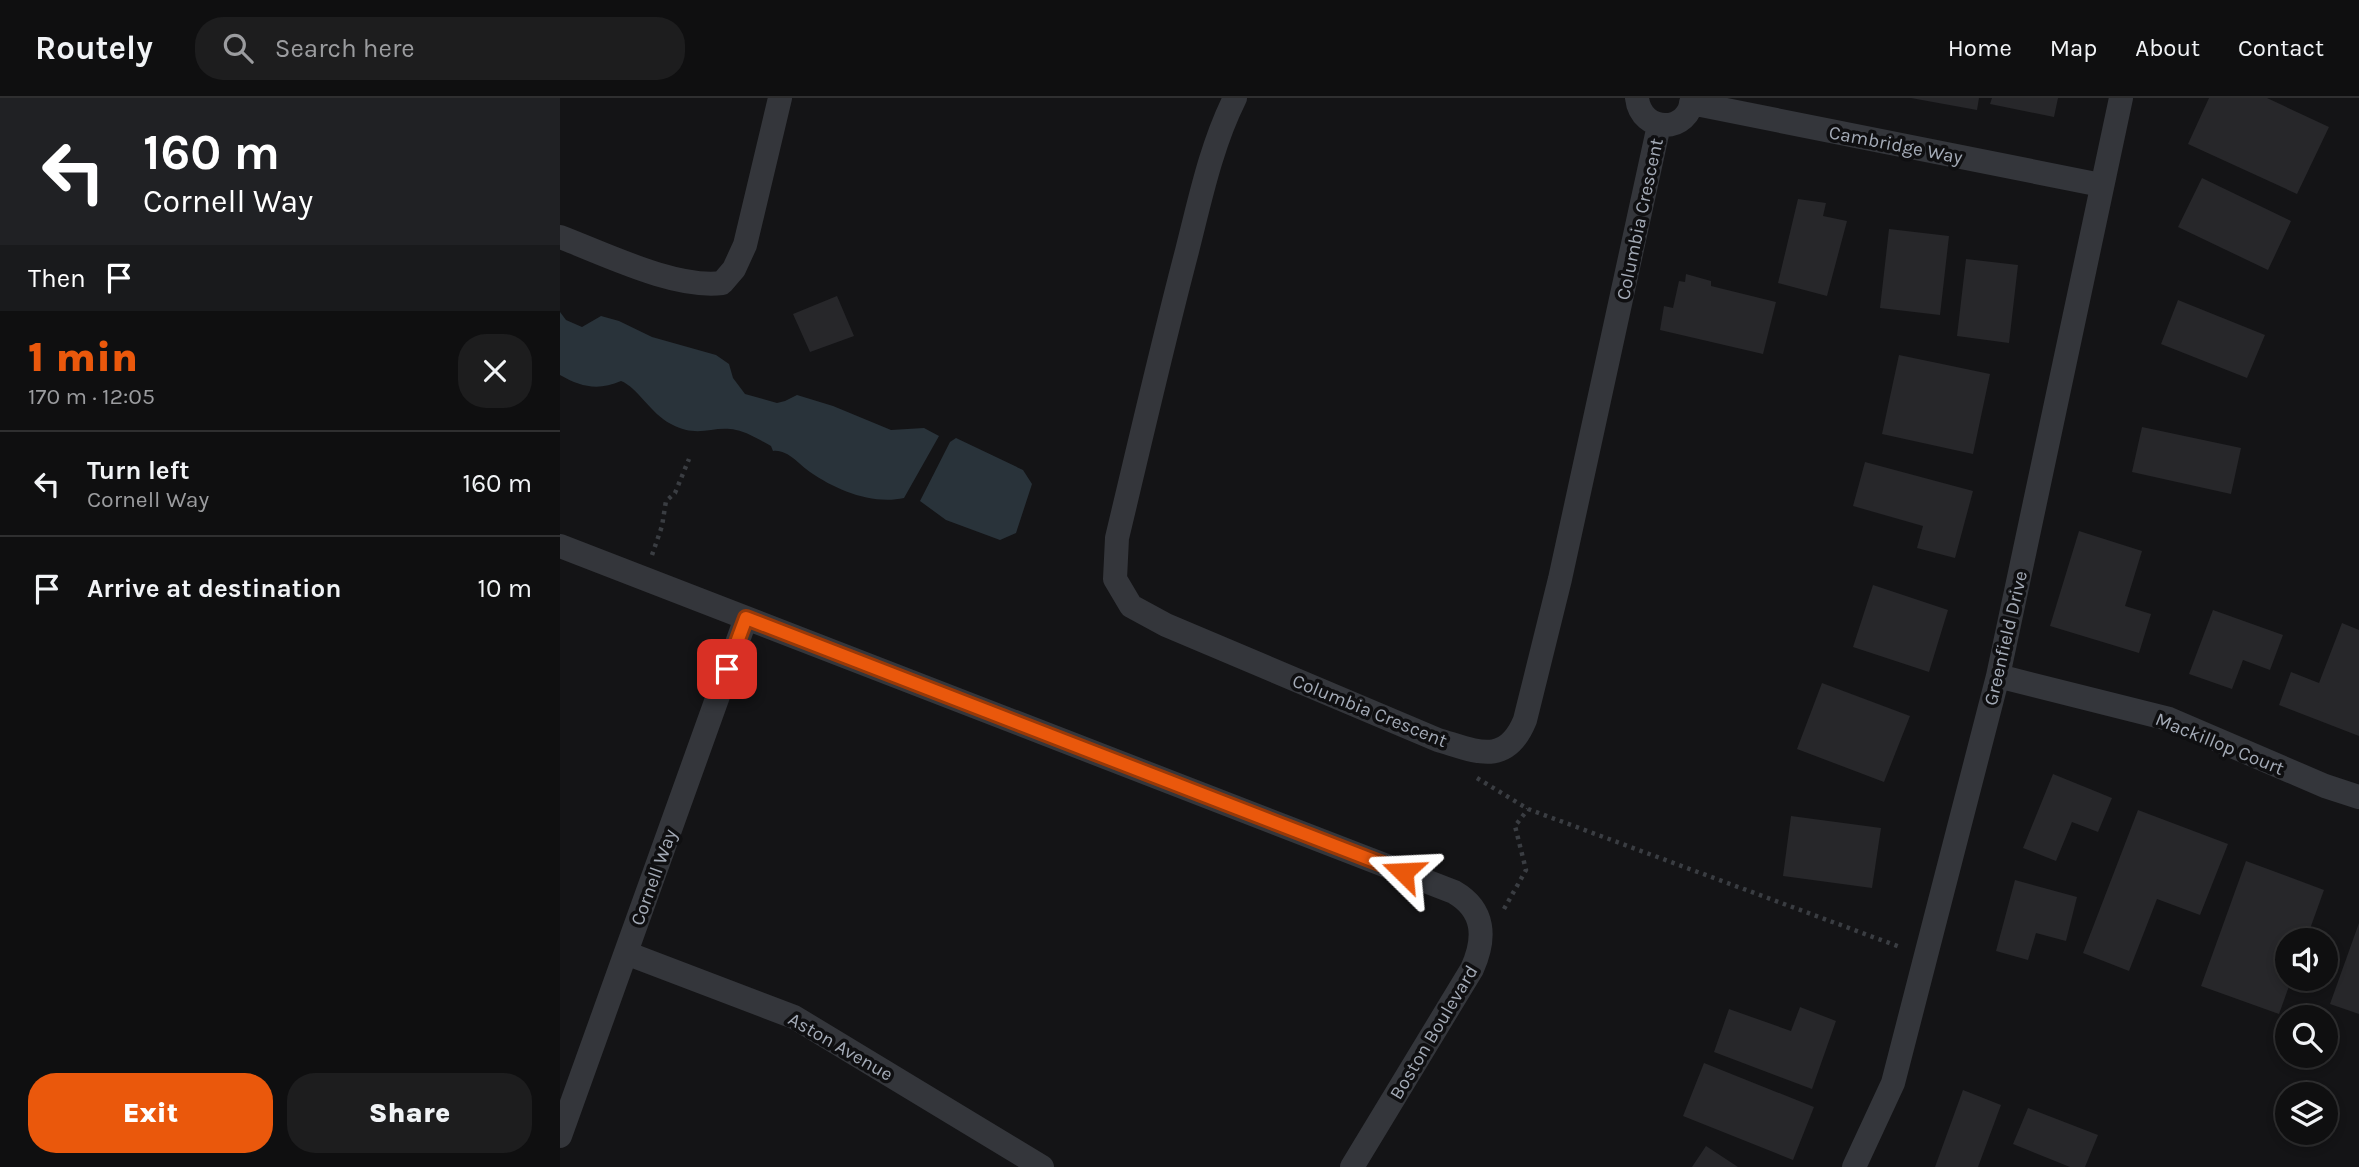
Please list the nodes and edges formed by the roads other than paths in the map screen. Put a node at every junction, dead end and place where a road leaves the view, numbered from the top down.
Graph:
1 (780, 98) edge
2 (1235, 98) edge
3 (1637, 98) edge
4 (2121, 98) edge
5 (1691, 101) edge
6 (1660, 125) junction
7 (2101, 185) junction
8 (560, 237) edge
9 (560, 546) edge
10 (746, 618) junction
11 (1998, 676) junction
12 (2359, 797) edge
13 (626, 953) junction
14 (560, 1136) edge
15 (1042, 1167) edge
16 (1352, 1167) edge
17 (1854, 1167) edge

1 - 8 street
2 - 6 street, Columbia Crescent
3 - 6 street
4 - 7 street, Greenfield Drive
5 - 6 street
5 - 7 street, Cambridge Way
7 - 11 street, Greenfield Drive
9 - 10 street, Boston Boulevard
10 - 13 street, Cornell Way
10 - 16 street, Boston Boulevard
11 - 12 street, Mackillop Court
11 - 17 street, Greenfield Drive
13 - 14 street, Cornell Way
13 - 15 street, Aston Avenue

